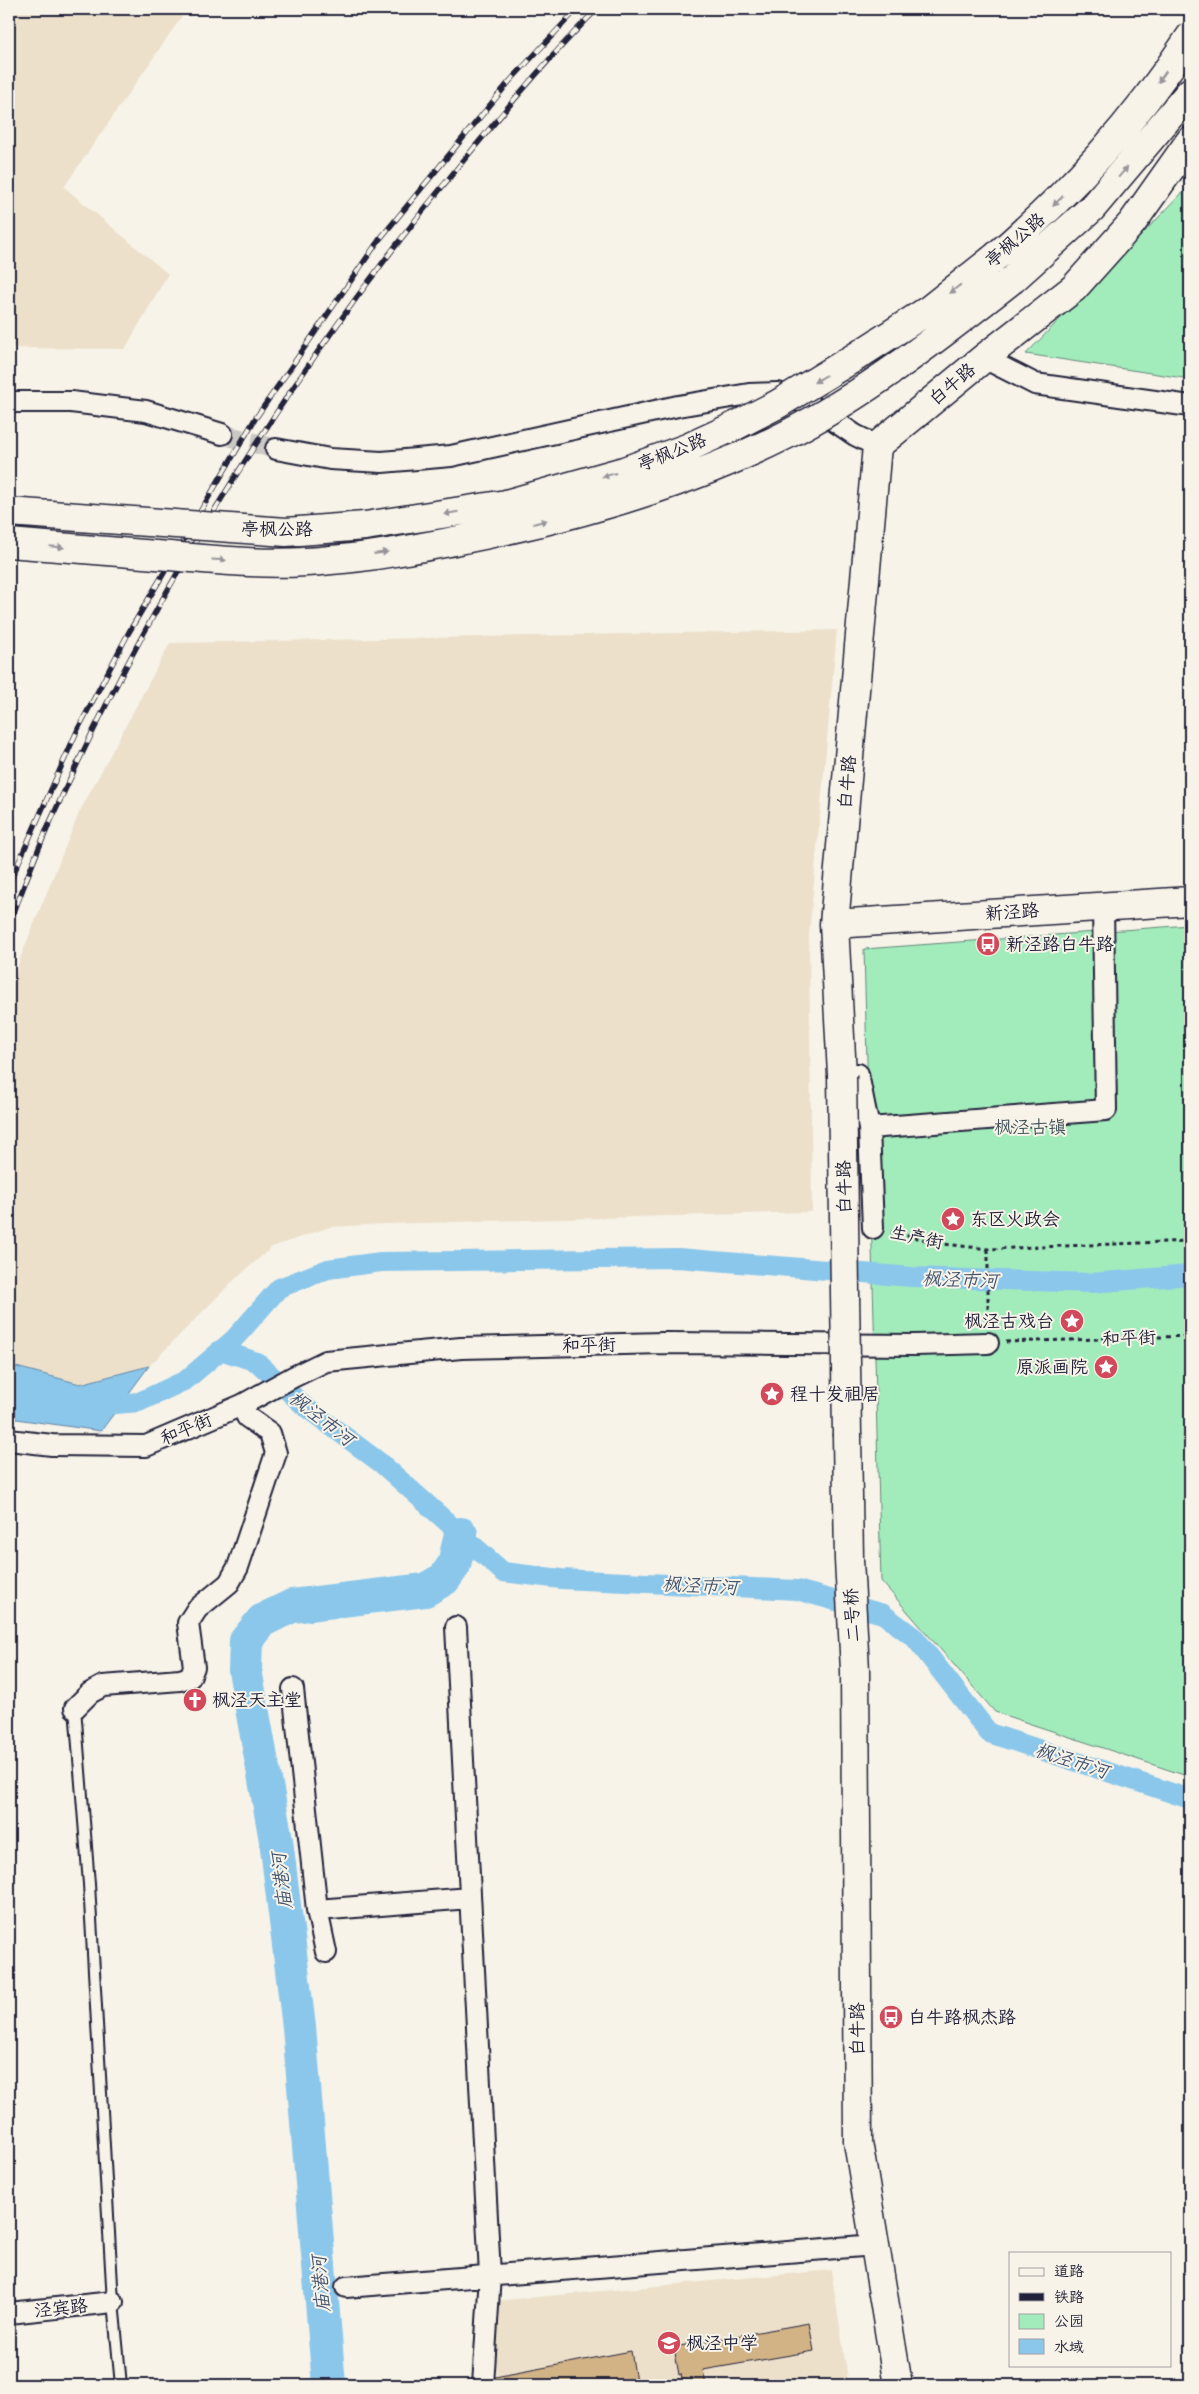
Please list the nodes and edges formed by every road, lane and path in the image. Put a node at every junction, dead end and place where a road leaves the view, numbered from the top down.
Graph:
1 (1190, 37) edge
2 (1190, 92) edge
3 (1190, 141) edge
4 (984, 358) junction
5 (9, 402) edge
6 (1190, 406) edge
7 (222, 434) tunnel mouth
8 (877, 446) junction
9 (276, 449) tunnel mouth
10 (9, 512) edge
11 (9, 542) edge
12 (1190, 901) edge
13 (1103, 906) junction
14 (834, 924) junction
15 (842, 1075) junction
16 (869, 1128) junction
17 (873, 1228) joint
18 (1190, 1241) edge
19 (988, 1249) junction
20 (1190, 1336) edge
21 (988, 1343) junction
22 (251, 1401) junction
23 (9, 1440) edge
24 (849, 1560) joint
25 (456, 1627) dead end
26 (855, 1670) joint
27 (293, 1689) dead end
28 (75, 1708) joint
29 (470, 1898) junction
30 (317, 1910) junction
31 (326, 1952) dead end
32 (875, 2245) junction
33 (490, 2275) junction
34 (346, 2287) dead end
35 (113, 2302) junction
36 (9, 2313) edge
37 (121, 2385) edge
38 (483, 2385) edge
39 (898, 2385) edge

1 -> 10 main road, 亭枫公路, bridge
11 -> 2 main road, 亭枫公路, bridge
3 - 4 main road, 白牛路
4 - 6 street
4 - 8 main road, 白牛路
5 - 7 street
8 - 9 street
8 - 14 main road, 白牛路
12 - 13 main road, 新泾路
13 - 14 main road, 新泾路
13 - 16 street
14 - 15 main road, 白牛路
15 - 16 street, 生产街
15 - 24 main road, 白牛路, bridge
16 - 17 street, 生产街
17 - 19 path, 生产街
18 - 19 path, 生产街
19 - 21 path
20 - 21 path, 和平街
21 - 22 street, 和平街
22 - 23 street, 和平街
22 - 28 street
24 - 26 main road, 二号桥
25 - 29 street
26 - 32 main road, 白牛路
27 - 30 street
28 - 35 lane
29 - 30 street
29 - 33 street
30 - 31 street
32 - 33 street
32 - 39 main road, 白牛路
33 - 34 street
33 - 38 street
35 - 36 street, 泾宾路
35 - 37 lane

